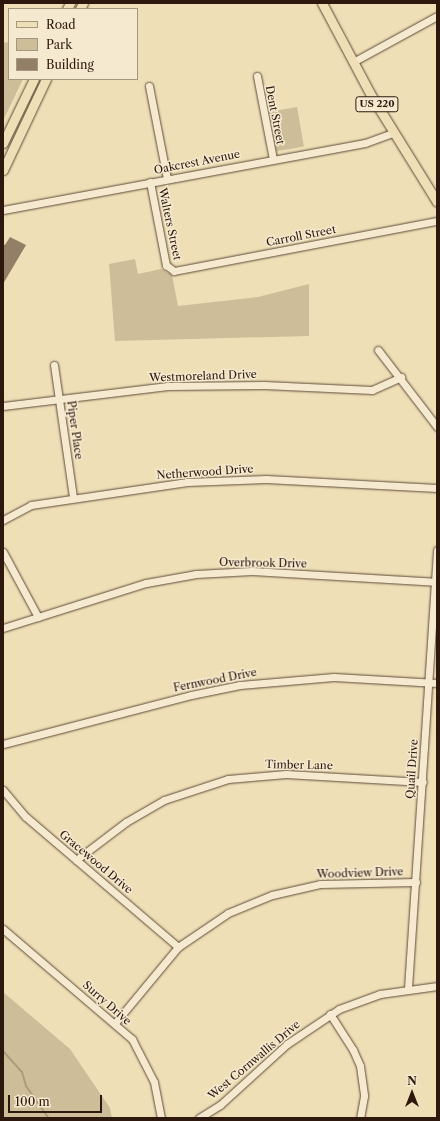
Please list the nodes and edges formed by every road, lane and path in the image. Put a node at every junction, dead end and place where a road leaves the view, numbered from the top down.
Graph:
1 (322, 3) edge
2 (437, 16) edge
3 (354, 62) junction
4 (257, 76) dead end
5 (34, 80) edge
6 (46, 80) edge
7 (149, 86) dead end
8 (393, 133) junction
9 (3, 143) edge
10 (273, 159) junction
11 (3, 170) edge
12 (166, 179) junction
13 (150, 182) junction
14 (437, 202) edge
15 (3, 210) edge
16 (437, 221) edge
17 (169, 270) joint
18 (378, 350) dead end
19 (54, 365) dead end
20 (401, 377) junction
21 (60, 400) junction
22 (3, 406) edge
23 (437, 427) edge
24 (437, 488) edge
25 (73, 497) junction
26 (3, 520) edge
27 (437, 550) edge
28 (3, 552) edge
29 (435, 582) junction
30 (38, 617) junction
31 (3, 628) edge
32 (429, 682) junction
33 (437, 683) edge
34 (3, 744) edge
35 (423, 782) junction
36 (3, 790) edge
37 (76, 860) junction
38 (416, 882) junction
39 (3, 929) edge
40 (178, 947) junction
41 (437, 986) edge
42 (408, 988) junction
43 (330, 1014) junction
44 (115, 1023) junction
45 (162, 1118) edge
46 (199, 1118) edge
47 (360, 1118) edge

1 - 3 main road, US 220
2 - 3 street
3 - 8 main road, US 220
4 - 10 street, Dent Street
5 - 9 main road
6 - 11 main road
7 - 12 street, Walters Street
8 - 10 street, Oakcrest Avenue
8 - 14 main road, US 220
10 - 12 street, Oakcrest Avenue
12 - 13 street, Oakcrest Avenue
13 - 15 street, Oakcrest Avenue
13 - 17 street, Walters Street
16 - 17 street, Carroll Street
18 - 20 street
19 - 21 street, Piper Place
20 - 21 street, Westmoreland Drive
20 - 23 street
21 - 22 street, Westmoreland Drive
21 - 25 street, Piper Place
24 - 25 street, Netherwood Drive
25 - 26 street, Netherwood Drive
27 - 29 street, Quail Drive
28 - 30 street
29 - 30 street, Overbrook Drive
29 - 32 street, Quail Drive
30 - 31 street, Overbrook Drive
32 - 33 street, Fernwood Drive
32 - 34 street, Fernwood Drive
32 - 35 street, Quail Drive
35 - 37 street, Timber Lane
35 - 38 street, Quail Drive
36 - 37 street, Gracewood Drive
37 - 40 street, Gracewood Drive
38 - 40 street, Woodview Drive
38 - 42 street, Quail Drive
39 - 44 street, Surry Drive
40 - 44 street, Woodview Drive
41 - 42 street, West Cornwallis Drive
42 - 43 street, West Cornwallis Drive
43 - 46 street, West Cornwallis Drive
43 - 47 street
44 - 45 street, Surry Drive

